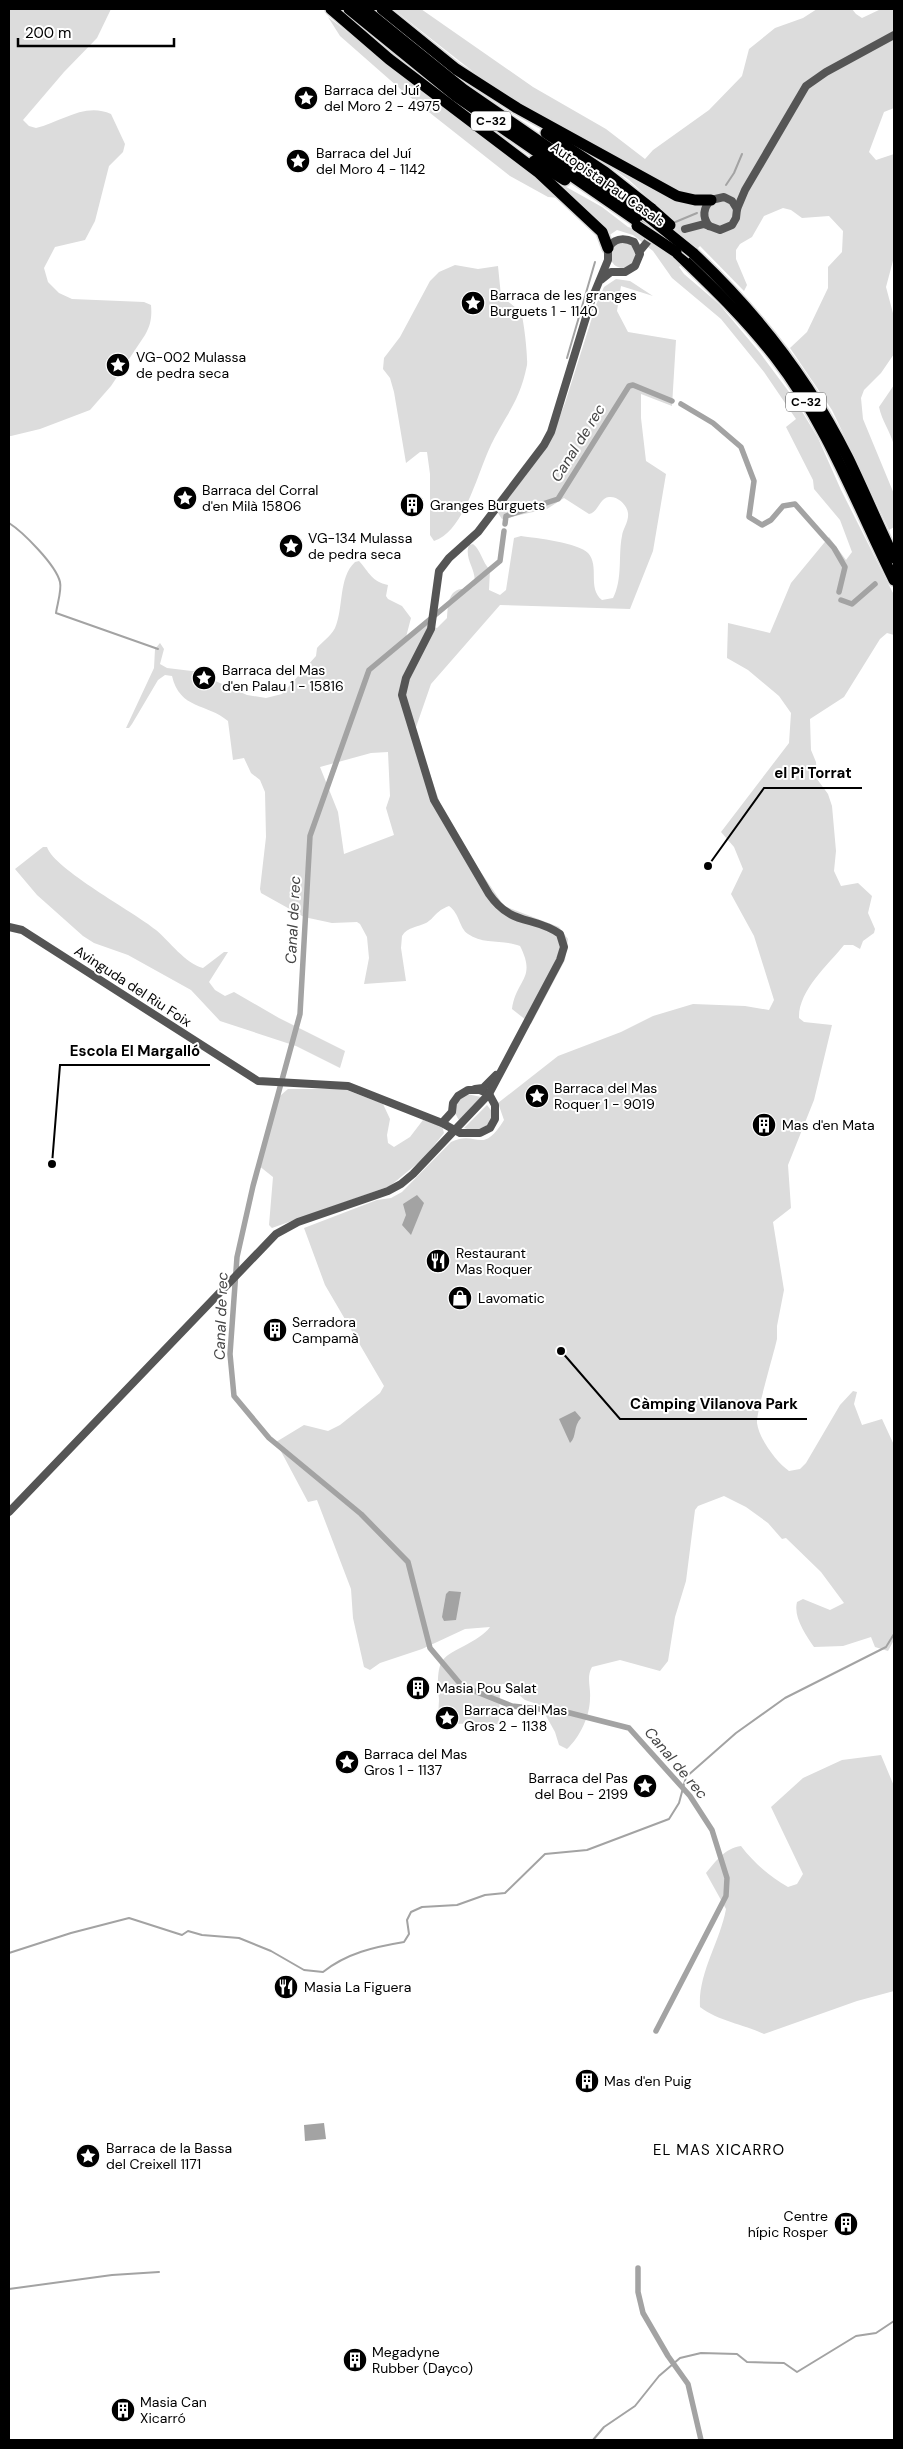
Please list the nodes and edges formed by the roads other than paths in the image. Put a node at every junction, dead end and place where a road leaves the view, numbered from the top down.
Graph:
1 (331, 9) edge
2 (349, 9) edge
3 (364, 9) edge
4 (382, 9) edge
5 (894, 35) edge
6 (456, 69) junction
7 (508, 147) junction
8 (745, 190) junction
9 (728, 199) junction
10 (711, 200) junction
11 (736, 209) junction
12 (704, 216) junction
13 (644, 218) junction
14 (695, 225) junction
15 (709, 226) junction
16 (684, 229) tunnel mouth
17 (635, 244) junction
18 (608, 248) junction
19 (639, 252) junction
20 (608, 260) junction
21 (618, 271) junction
22 (601, 280) junction
23 (894, 558) edge
24 (894, 580) edge
25 (9, 927) edge
26 (503, 1066) junction
27 (473, 1089) junction
28 (489, 1094) junction
29 (452, 1112) junction
30 (442, 1123) junction
31 (456, 1130) junction
32 (9, 1512) edge

1 - 7 highway
2 - 13 highway, Autopista Pau Casals / C-32
3 - 13 highway, Autopista Pau Casals / C-32
4 - 6 highway
5 - 8 street
6 - 10 highway
6 - 13 highway
7 - 13 highway
7 - 18 highway
8 - 9 street
8 - 11 street
9 - 10 street
9 - 11 street
10 - 12 street
11 - 15 street
12 - 14 street
12 - 15 street
13 - 23 highway, Autopista Pau Casals / C-32, bridge
13 - 24 highway, Autopista Pau Casals / C-32, bridge
14 - 15 street
14 - 16 street
17 - 18 street
17 - 19 street
17 - 19 street
18 - 20 street
19 - 21 street
20 - 21 street
20 - 22 street
21 - 22 street
22 - 26 street
25 - 30 street, Avinguda del Riu Foix
26 - 27 street
26 - 28 street
27 - 28 street
27 - 29 street
28 - 31 street
28 - 31 street, Avinguda del Riu Foix
29 - 30 street
29 - 31 street
30 - 31 street, Avinguda del Riu Foix
31 - 32 street

